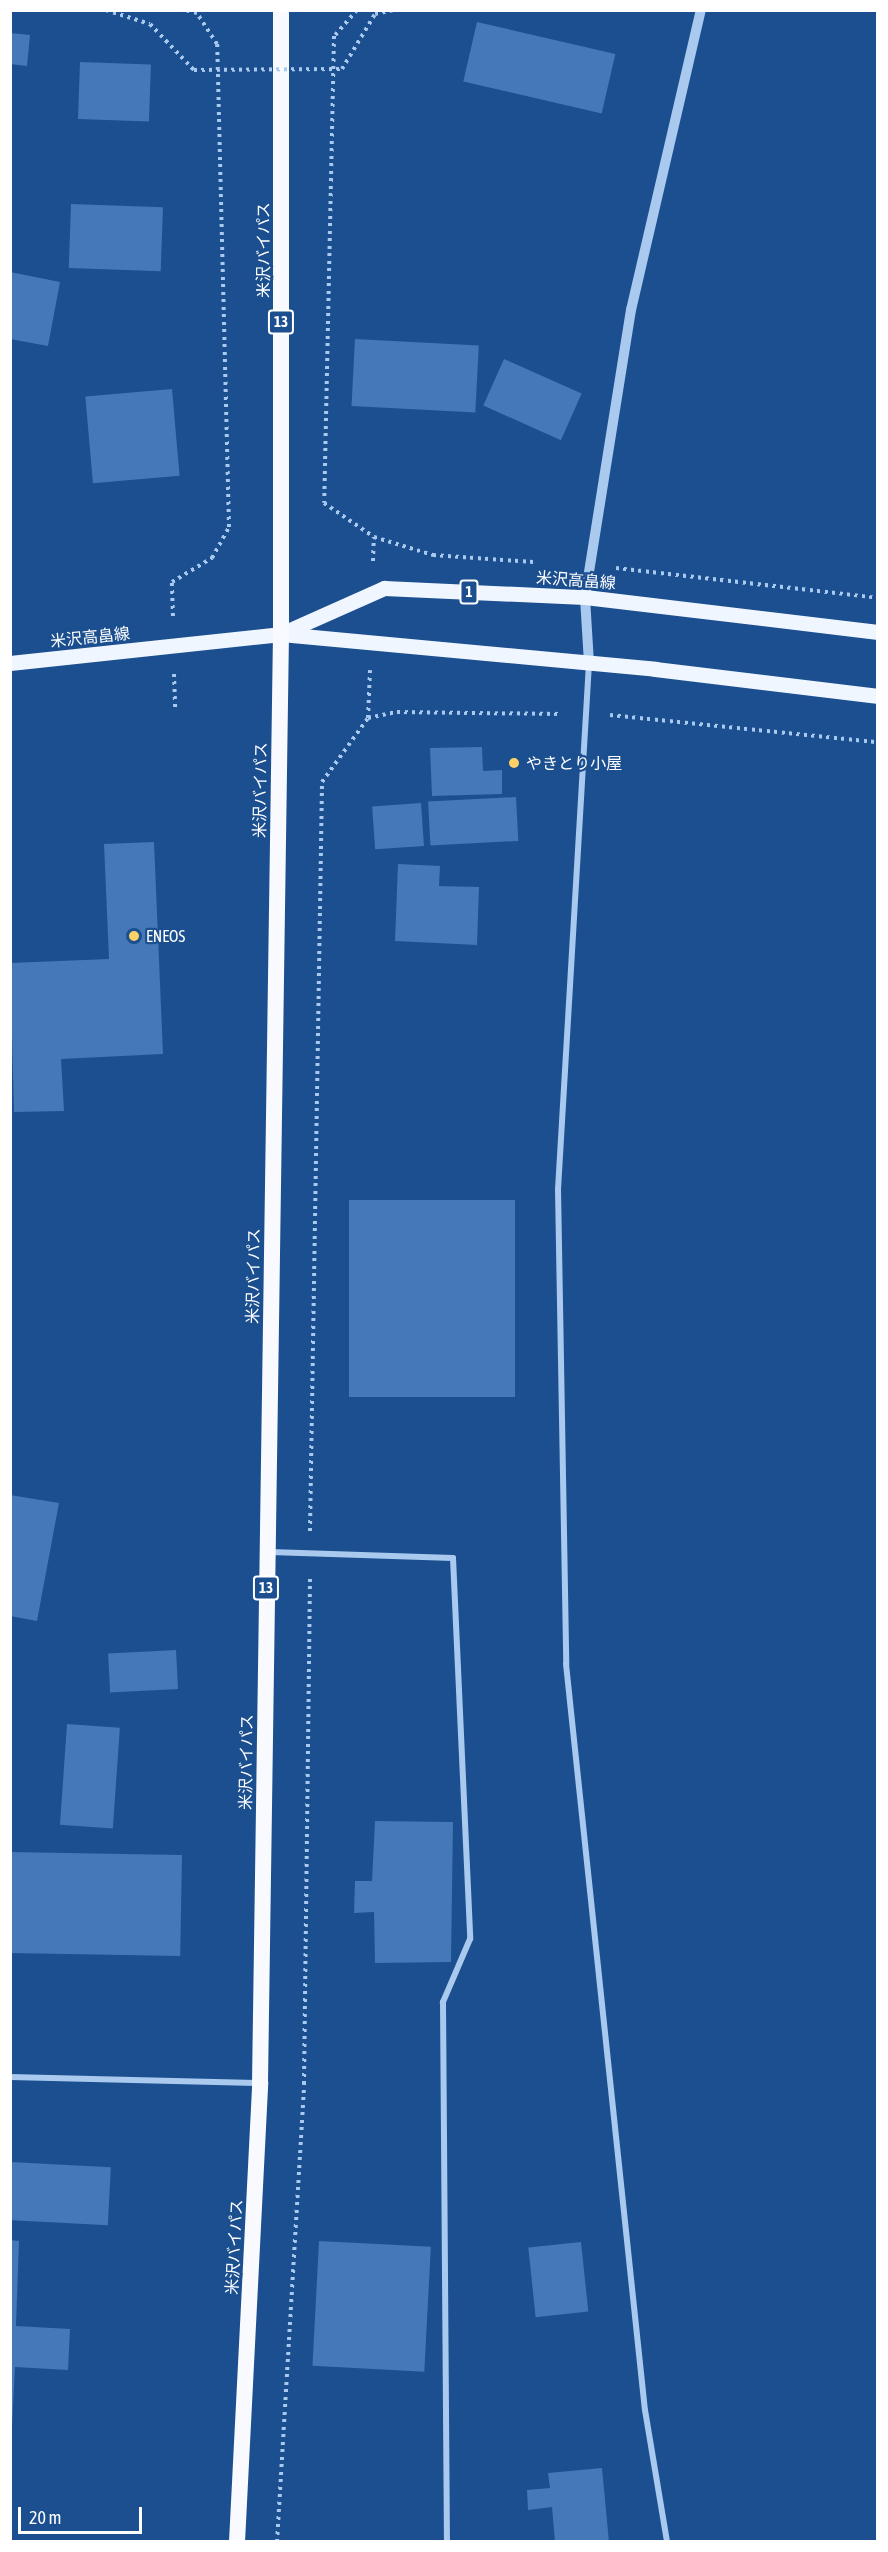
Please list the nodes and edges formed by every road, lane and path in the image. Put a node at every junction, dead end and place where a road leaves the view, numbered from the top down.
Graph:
1 (106, 10) edge
2 (185, 10) edge
3 (281, 10) edge
4 (357, 10) edge
5 (394, 10) edge
6 (701, 10) edge
7 (536, 562) dead end
8 (605, 567) dead end
9 (172, 582) dead end
10 (585, 597) junction
11 (878, 598) edge
12 (878, 632) edge
13 (281, 634) junction
14 (10, 663) edge
15 (589, 663) junction
16 (878, 696) edge
17 (587, 715) junction
18 (878, 742) edge
19 (267, 1551) junction
20 (310, 1553) junction
21 (10, 2078) edge
22 (260, 2083) junction
23 (237, 2541) edge
24 (277, 2541) edge
25 (447, 2541) edge
26 (667, 2541) edge

1 - 5 path, bridge
2 - 9 path
3 - 13 highway, 米沢バイパス / 13
4 - 7 path
6 - 10 street
8 - 11 path
10 - 12 main road, 米沢高畠線 / 1
10 - 13 main road, 米沢高畠線 / 1
10 - 15 street
13 - 14 main road, 米沢高畠線 / 1
13 - 15 main road, 米沢高畠線 / 1
13 - 19 highway, 米沢バイパス / 13
15 - 16 main road, 米沢高畠線 / 1
15 - 17 street
17 - 18 path
17 - 20 path
17 - 26 street
19 - 20 street
19 - 22 highway, 米沢バイパス / 13
20 - 24 path
20 - 25 street
21 - 22 street
22 - 23 highway, 米沢バイパス / 13

